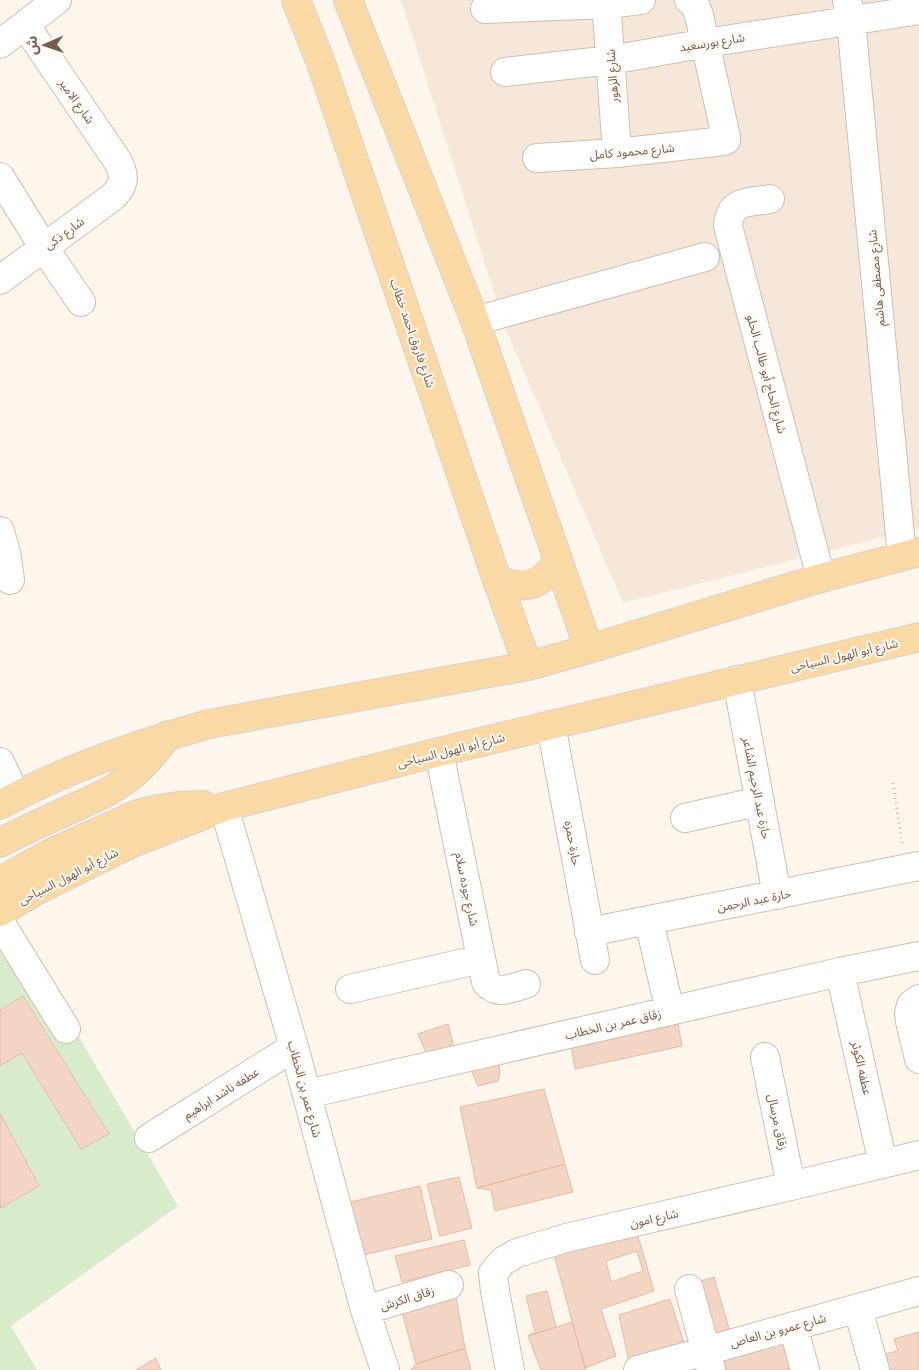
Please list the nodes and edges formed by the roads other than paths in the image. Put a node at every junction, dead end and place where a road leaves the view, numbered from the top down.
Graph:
1 (57, 0) edge
2 (296, 0) edge
3 (348, 0) edge
4 (640, 0) edge
5 (689, 0) edge
6 (606, 2) edge
7 (485, 9) dead end
8 (849, 10) edge
9 (919, 10) edge
10 (25, 25) junction
11 (706, 43) junction
12 (0, 44) edge
13 (611, 60) junction
14 (505, 72) dead end
15 (617, 153) junction
16 (537, 158) dead end
17 (0, 177) edge
18 (123, 181) joint
19 (770, 199) dead end
20 (44, 248) junction
21 (705, 257) dead end
22 (0, 280) edge
23 (81, 302) dead end
24 (475, 321) junction
25 (0, 531) edge
26 (911, 554) edge
27 (558, 560) junction
28 (821, 578) junction
29 (10, 580) dead end
30 (497, 580) junction
31 (919, 637) edge
32 (589, 649) junction
33 (528, 666) junction
34 (737, 680) junction
35 (551, 725) junction
36 (168, 735) junction
37 (439, 752) junction
38 (0, 762) edge
39 (8, 800) edge
40 (760, 801) junction
41 (224, 807) junction
42 (685, 818) dead end
43 (0, 843) edge
44 (912, 868) edge
45 (0, 881) edge
46 (777, 895) junction
47 (0, 912) edge
48 (649, 920) junction
49 (0, 922) edge
50 (589, 932) junction
51 (919, 956) edge
52 (481, 959) junction
53 (595, 960) dead end
54 (840, 972) junction
55 (526, 984) dead end
56 (350, 989) dead end
57 (919, 999) edge
58 (670, 1011) junction
59 (66, 1029) dead end
60 (294, 1048) junction
61 (765, 1057) dead end
62 (919, 1059) edge
63 (307, 1094) junction
64 (149, 1138) dead end
65 (919, 1155) edge
66 (884, 1164) junction
67 (791, 1186) junction
68 (449, 1285) dead end
69 (689, 1289) dead end
70 (919, 1291) edge
71 (858, 1309) junction
72 (365, 1310) junction
73 (793, 1326) junction
74 (709, 1360) edge
75 (386, 1370) edge
76 (510, 1370) edge
77 (638, 1370) edge
78 (805, 1370) edge
79 (875, 1370) edge

1 - 10 street
2 - 30 main road, شارع فاروق احمد خطاب
3 - 24 main road
4 - 6 street
5 - 11 street
6 - 7 street
6 - 13 street, شارع الزهور
8 - 9 street, شارع بورسعيد
8 - 11 street, شارع بورسعيد
8 - 26 street, شارع مصطفى هاشم
10 - 12 street
10 - 18 street, شارع الامير
11 - 13 street, شارع بورسعيد
11 - 15 street, شارع محمود كامل
13 - 14 street, شارع بورسعيد
13 - 15 street, شارع الزهور
15 - 16 street, شارع محمود كامل
17 - 20 street
18 - 20 street, شارع ذكى
19 - 28 street, شارع الحاج أبو طالب الحلو
20 - 22 street, شارع ذكى
20 - 23 street
21 - 24 street
24 - 27 main road
25 - 29 street
26 - 28 main road
27 - 30 main road
27 - 32 main road
28 - 32 main road
30 - 33 main road, شارع فاروق احمد خطاب
31 - 34 main road, شارع أبو الهول السياحى
32 - 33 main road
33 - 36 main road
34 - 35 main road, شارع أبو الهول السياحى
34 - 40 street, حارة عبد الرحيم الشاعر
35 - 37 main road, شارع أبو الهول السياحى
35 - 50 street, حارة حمزه
36 - 39 main road
36 - 43 main road
37 - 41 main road, شارع أبو الهول السياحى
37 - 52 street, شارع جوده سلام
38 - 39 street
40 - 42 street
40 - 46 street, حارة عبد الرحيم الشاعر
41 - 45 main road
41 - 47 main road, شارع أبو الهول السياحى
41 - 60 street, شارع عمر بن الخطاب
44 - 46 street, حارة عبد الرحمن
46 - 48 street, حارة عبد الرحمن
48 - 50 street, حارة عبد الرحمن
48 - 58 street
49 - 59 street
50 - 53 street, حارة حمزه
51 - 54 street, زقاق عمر بن الخطاب
52 - 55 street, شارع جوده سلام
52 - 56 street
54 - 58 street, زقاق عمر بن الخطاب
54 - 66 street, عطفه الكوثر
57 - 62 street
58 - 63 street, زقاق عمر بن الخطاب
60 - 63 street, شارع عمر بن الخطاب
60 - 64 street, عطفه ناشد ابراهيم
61 - 67 street, زقاق مرسال
63 - 72 street, شارع عمر بن الخطاب
65 - 66 street, شارع امون
66 - 67 street, شارع امون
67 - 76 street, شارع امون
68 - 72 street, زقاق الكرش
69 - 74 street
70 - 71 street, شارع عمرو بن العاص
71 - 73 street, شارع عمرو بن العاص
71 - 79 street
72 - 75 street, شارع عمر بن الخطاب
73 - 74 street, شارع عمرو بن العاص
73 - 78 street
74 - 77 street, شارع عمرو بن العاص

